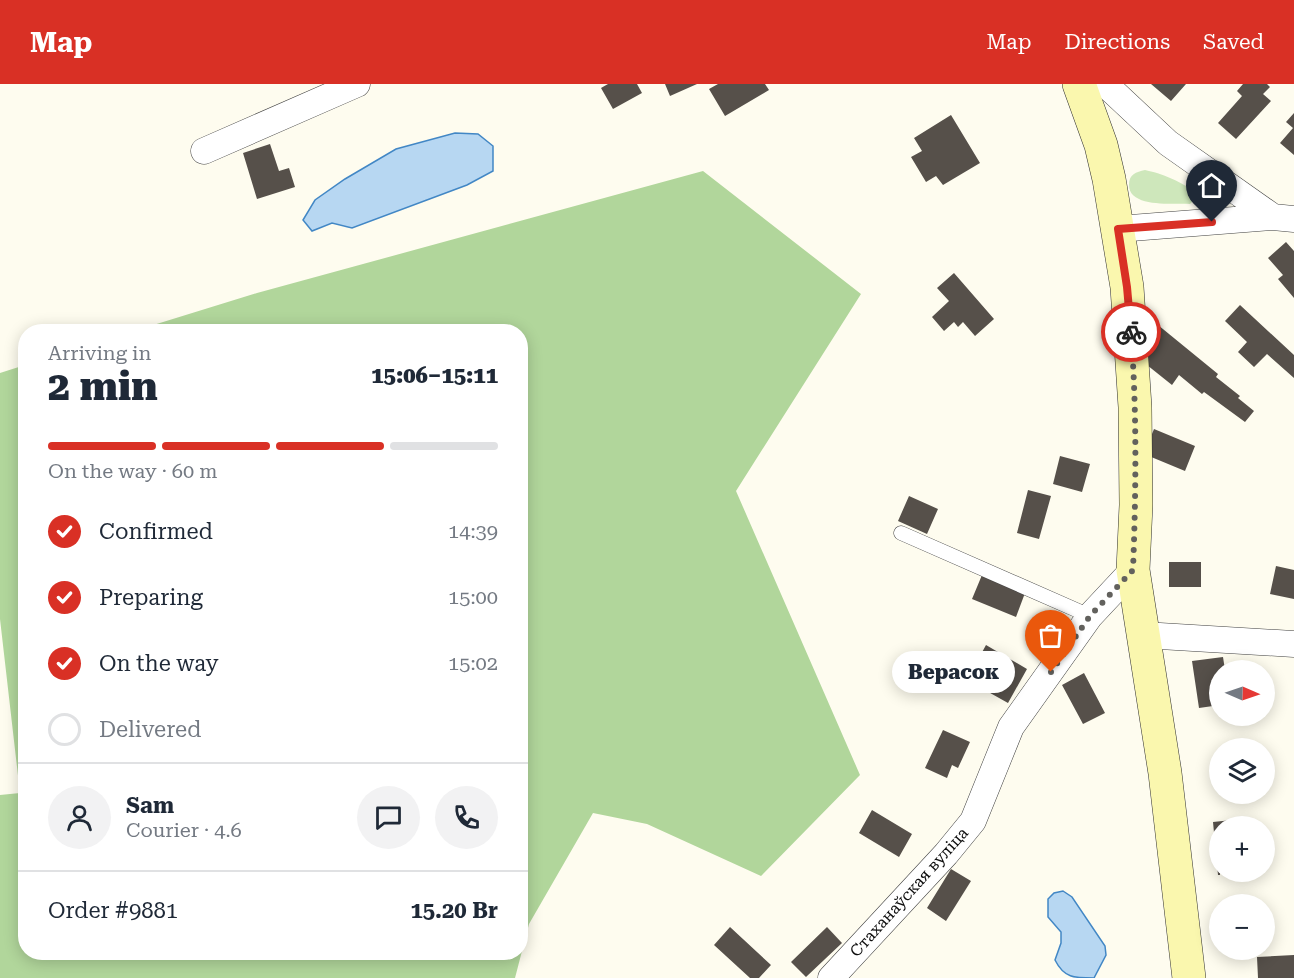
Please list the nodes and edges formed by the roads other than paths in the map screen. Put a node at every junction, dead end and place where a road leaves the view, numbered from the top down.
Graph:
1 (357, 84) edge
2 (1078, 84) edge
3 (1105, 84) edge
4 (204, 151) dead end
5 (1283, 218) edge
6 (1118, 229) junction
7 (901, 532) dead end
8 (1133, 570) junction
9 (1090, 616) junction
10 (1143, 635) junction
11 (1294, 644) edge
12 (831, 978) edge
13 (1189, 978) edge

1 - 4 street
2 - 6 street
3 - 5 street
5 - 6 street
6 - 8 street
7 - 9 lane
8 - 9 street, Стаханаўская вуліца
8 - 10 street
9 - 12 street, Стаханаўская вуліца
10 - 11 street
10 - 13 street

